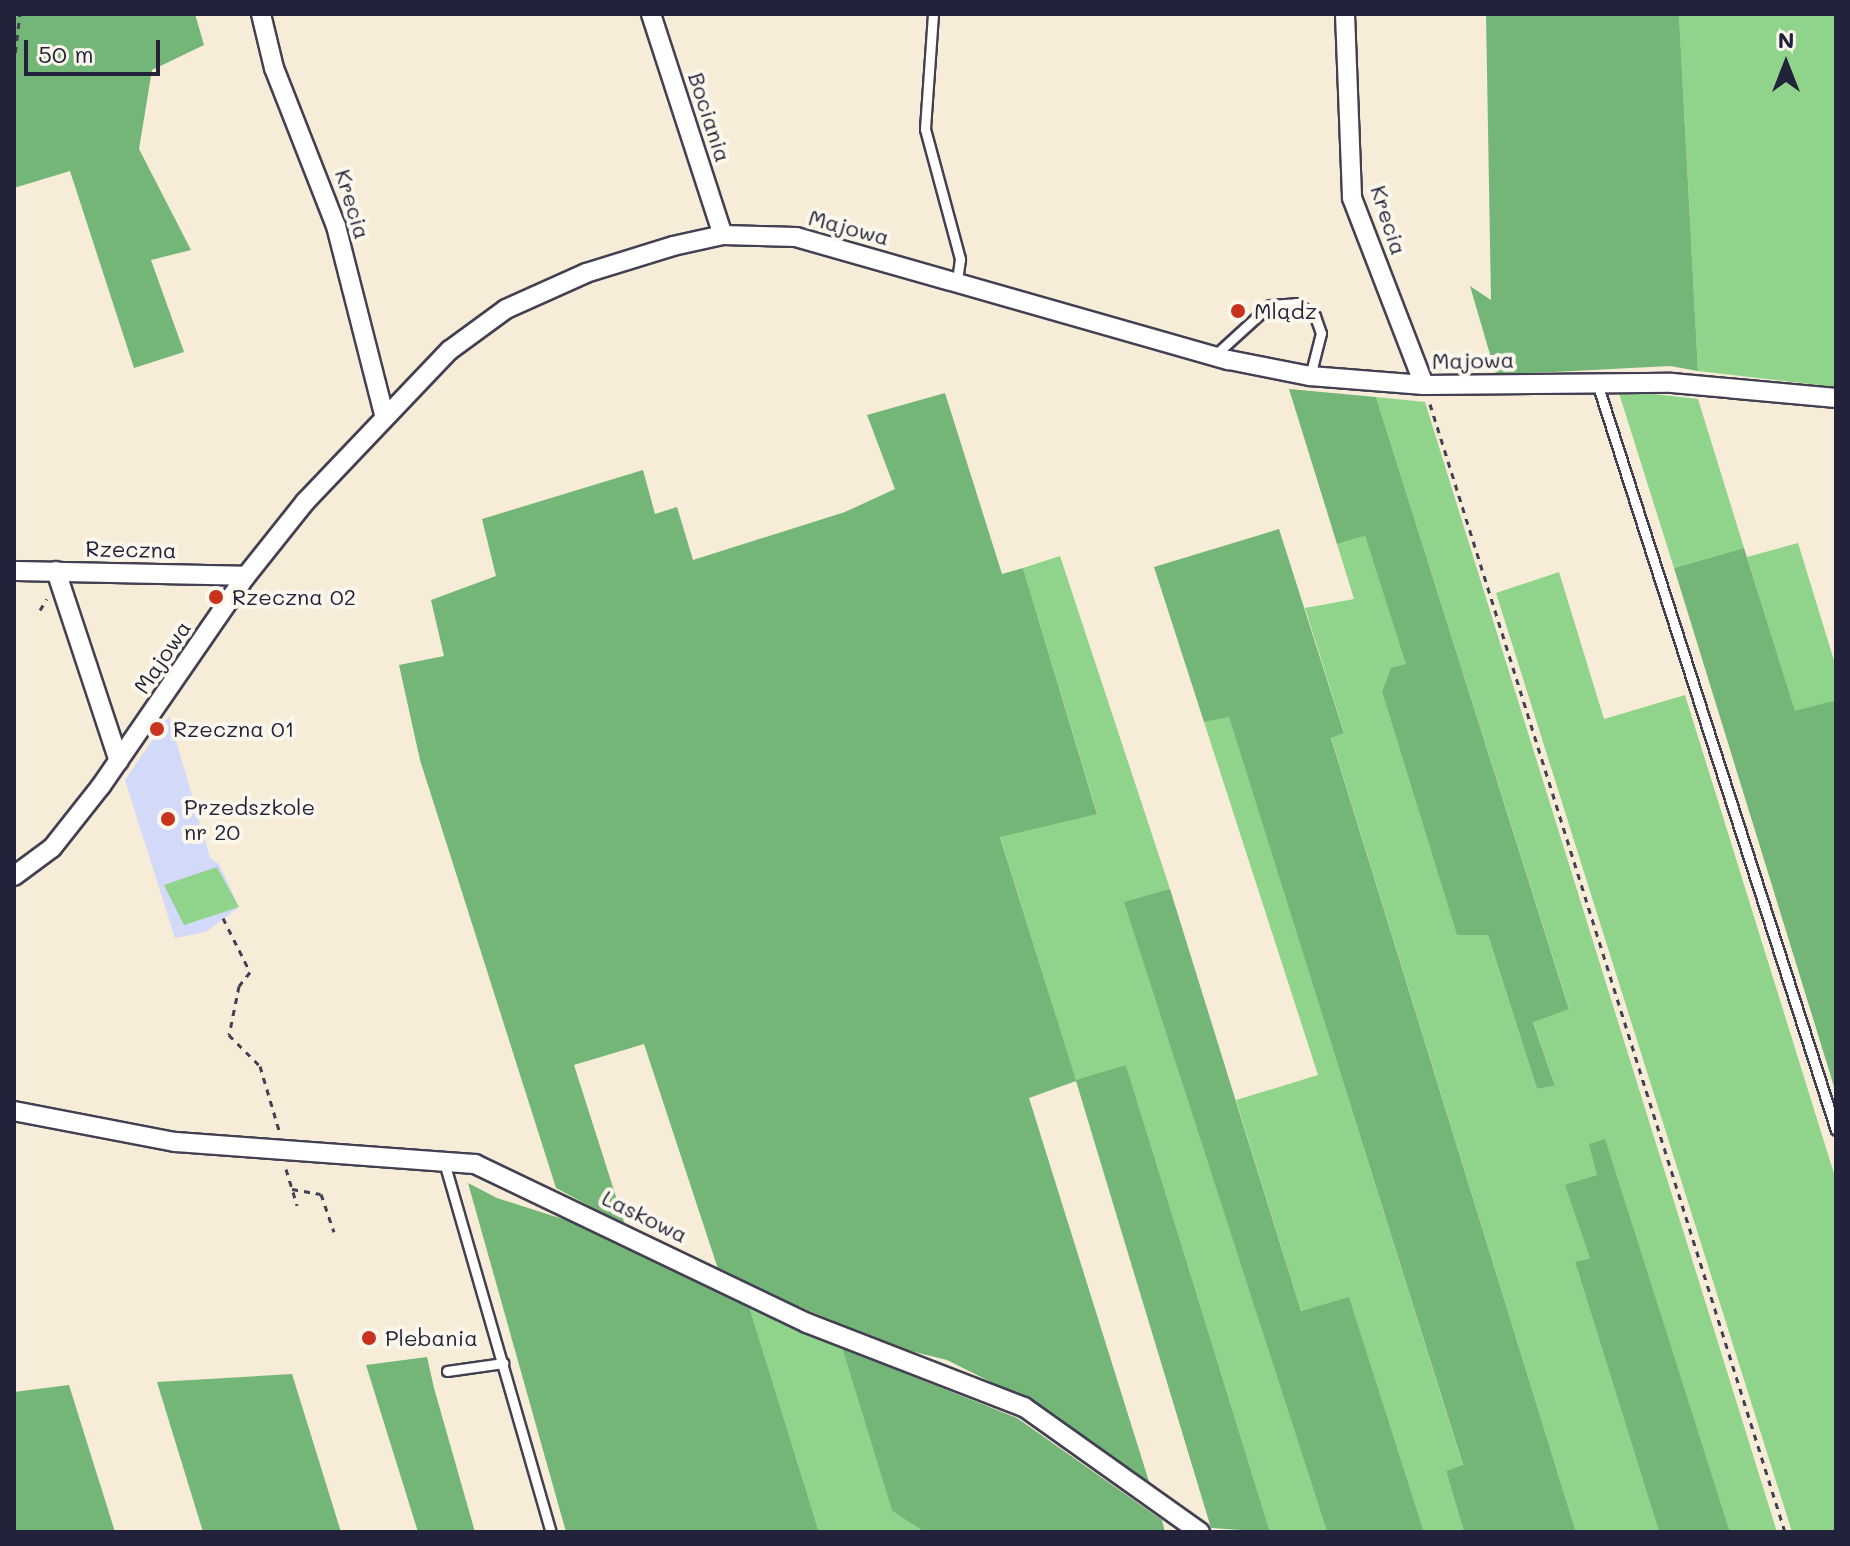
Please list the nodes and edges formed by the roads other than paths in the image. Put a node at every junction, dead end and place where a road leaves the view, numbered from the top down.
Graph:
1 (261, 14) edge
2 (651, 14) edge
3 (933, 14) edge
4 (1345, 14) edge
5 (723, 235) junction
6 (957, 281) junction
7 (1215, 355) junction
8 (1310, 376) junction
9 (1597, 383) junction
10 (1424, 385) junction
11 (1836, 398) edge
12 (384, 414) junction
13 (14, 571) edge
14 (56, 571) junction
15 (246, 576) junction
16 (119, 761) junction
17 (14, 876) edge
18 (14, 1111) edge
19 (1836, 1130) edge
20 (444, 1162) junction
21 (503, 1363) junction
22 (447, 1371) dead end
23 (551, 1532) edge
24 (1200, 1532) edge

1 - 12 street, Krecia
2 - 5 street, Bociania
3 - 6 lane
4 - 10 street, Krecia
5 - 6 street, Majowa
5 - 12 street, Majowa
6 - 7 street, Majowa
7 - 8 street, Majowa
7 - 8 lane
8 - 10 street, Majowa
9 - 10 street, Majowa
9 - 11 street, Majowa
9 - 19 lane
12 - 15 street, Majowa
13 - 14 street, Rzeczna
14 - 15 street, Rzeczna
14 - 16 street
15 - 16 street, Majowa
16 - 17 street, Majowa
18 - 20 street, Laskowa
20 - 21 lane
20 - 24 street, Laskowa
21 - 22 lane
21 - 23 lane

